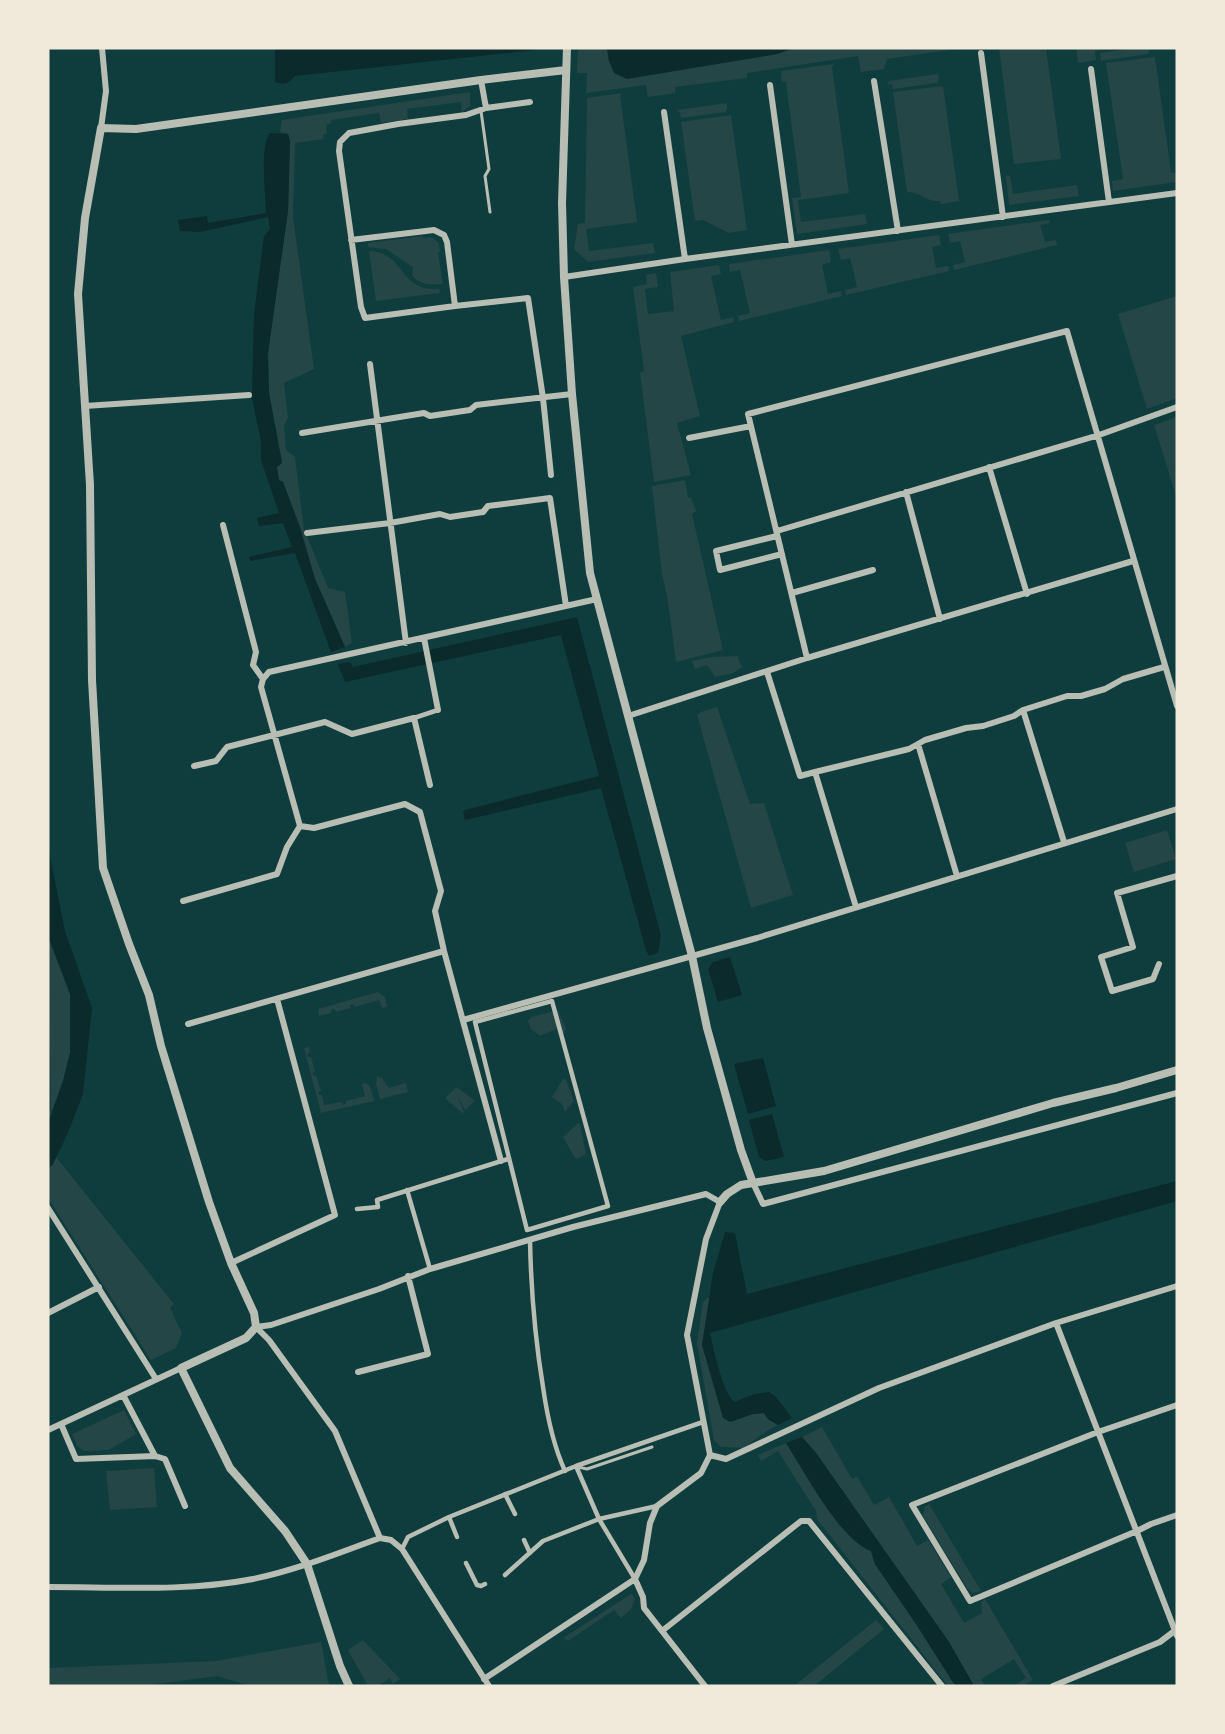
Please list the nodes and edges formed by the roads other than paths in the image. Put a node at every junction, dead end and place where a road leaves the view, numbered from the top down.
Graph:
1 (102, 48) edge
2 (567, 51) edge
3 (981, 53) dead end
4 (1091, 69) dead end
5 (566, 70) junction
6 (482, 80) junction
7 (874, 81) dead end
8 (771, 85) dead end
9 (530, 102) dead end
10 (483, 108) junction
11 (664, 112) dead end
12 (101, 128) junction
13 (1177, 193) edge
14 (1109, 202) junction
15 (490, 212) dead end
16 (1003, 217) junction
17 (898, 231) junction
18 (351, 240) junction
19 (792, 245) junction
20 (685, 259) junction
21 (564, 277) junction
22 (455, 306) junction
23 (370, 364) dead end
24 (572, 394) junction
25 (249, 395) dead end
26 (543, 398) junction
27 (85, 406) junction
28 (1177, 407) edge
29 (376, 422) junction
30 (751, 426) junction
31 (302, 433) dead end
32 (1099, 435) junction
33 (689, 438) dead end
34 (989, 467) junction
35 (551, 475) dead end
36 (906, 492) junction
37 (390, 523) junction
38 (223, 525) dead end
39 (307, 532) dead end
40 (777, 533) junction
41 (782, 554) junction
42 (1134, 561) junction
43 (873, 570) dead end
44 (792, 593) junction
45 (1027, 594) junction
46 (597, 599) junction
47 (566, 606) junction
48 (940, 619) junction
49 (425, 642) junction
50 (406, 643) junction
51 (807, 658) junction
52 (1164, 667) junction
53 (767, 672) junction
54 (263, 679) junction
55 (1177, 706) edge
56 (438, 710) joint
57 (1023, 710) junction
58 (628, 716) junction
59 (414, 718) junction
60 (274, 735) junction
61 (918, 744) junction
62 (194, 766) dead end
63 (815, 772) junction
64 (430, 785) dead end
65 (1177, 809) edge
66 (300, 826) junction
67 (1064, 842) junction
68 (957, 876) junction
69 (1177, 876) edge
70 (183, 901) dead end
71 (856, 907) junction
72 (444, 951) junction
73 (692, 956) junction
74 (1159, 964) dead end
75 (277, 999) junction
76 (524, 1006) junction
77 (488, 1016) junction
78 (463, 1020) junction
79 (188, 1024) dead end
80 (1177, 1070) edge
81 (1177, 1093) edge
82 (508, 1159) junction
83 (501, 1161) junction
84 (753, 1183) junction
85 (407, 1190) junction
86 (720, 1202) junction
87 (608, 1206) junction
88 (48, 1208) edge
89 (357, 1209) dead end
90 (612, 1218) junction
91 (530, 1241) junction
92 (231, 1263) junction
93 (430, 1269) junction
94 (408, 1276) junction
95 (1177, 1286) edge
96 (99, 1287) junction
97 (48, 1313) edge
98 (1056, 1323) junction
99 (256, 1327) junction
100 (182, 1368) junction
101 (358, 1372) dead end
102 (156, 1379) junction
103 (123, 1395) junction
104 (1177, 1405) edge
105 (703, 1422) junction
106 (62, 1424) junction
107 (48, 1430) edge
108 (1098, 1432) junction
109 (652, 1447) dead end
110 (710, 1455) junction
111 (155, 1456) junction
112 (576, 1466) junction
113 (565, 1471) junction
114 (505, 1494) junction
115 (185, 1506) dead end
116 (657, 1506) junction
117 (515, 1514) dead end
118 (1177, 1515) edge
119 (449, 1517) junction
120 (599, 1519) junction
121 (1137, 1531) junction
122 (457, 1537) dead end
123 (380, 1538) junction
124 (524, 1540) dead end
125 (402, 1549) junction
126 (530, 1553) junction
127 (466, 1563) dead end
128 (307, 1564) junction
129 (505, 1575) dead end
130 (634, 1580) junction
131 (485, 1584) dead end
132 (48, 1587) edge
133 (662, 1631) junction
134 (1176, 1632) edge
135 (484, 1678) junction
136 (349, 1686) edge
137 (489, 1686) edge
138 (705, 1686) edge
139 (942, 1686) edge
140 (1053, 1686) edge

1 - 12 street
2 - 5 street
3 - 16 street
4 - 14 street
5 - 6 street
5 - 21 street
6 - 10 street
6 - 12 street
7 - 17 street
8 - 19 street
9 - 10 street
10 - 15 lane
10 - 18 street
11 - 20 street
12 - 27 street
13 - 14 street
14 - 16 street
16 - 17 street
17 - 19 street
18 - 22 street
18 - 22 street
19 - 20 street
20 - 21 street
21 - 24 street
22 - 26 street
23 - 29 street
24 - 26 street
24 - 46 street
25 - 27 street
26 - 29 street
26 - 35 street
27 - 92 street
28 - 32 street
29 - 31 street
29 - 37 street
30 - 32 street
30 - 33 street
30 - 40 street
32 - 34 street
32 - 42 street
34 - 36 street
34 - 45 street
36 - 40 street
36 - 48 street
37 - 39 street
37 - 47 street
37 - 50 street
38 - 54 street
40 - 41 street
40 - 41 street
41 - 44 street
42 - 45 street
42 - 52 street
43 - 44 street
44 - 51 street
45 - 48 street
46 - 47 street
46 - 58 street
47 - 49 street
48 - 51 street
49 - 50 street
49 - 56 street
50 - 54 street
51 - 53 street
52 - 55 street
52 - 57 street
53 - 58 street
53 - 63 street
54 - 60 street
56 - 59 street
57 - 61 street
57 - 67 street
58 - 73 street
59 - 60 street
59 - 64 street
60 - 62 street
60 - 66 street
61 - 63 street
61 - 68 street
63 - 71 street
65 - 67 street
66 - 70 street
66 - 72 street
67 - 68 street
68 - 71 street
69 - 74 street
71 - 73 street
72 - 75 street
72 - 78 street
73 - 76 street
73 - 84 street
75 - 79 street
75 - 92 street
76 - 77 street
76 - 87 street
77 - 78 street
77 - 82 street
78 - 83 street
80 - 84 street
81 - 84 street
82 - 83 street
82 - 87 street
83 - 85 street
84 - 86 street
85 - 89 street
85 - 93 street
86 - 90 street
86 - 105 street
87 - 90 street
88 - 96 street
90 - 91 street
91 - 93 street
91 - 113 street
92 - 99 street
93 - 94 street
94 - 99 street
94 - 101 street
95 - 98 street
96 - 97 street
96 - 102 street
98 - 108 street
98 - 110 street
99 - 100 street
99 - 123 street
100 - 102 street
100 - 128 street
102 - 103 street
103 - 106 street
103 - 111 street
104 - 108 street
105 - 110 street
105 - 112 street
106 - 107 street
106 - 111 street
108 - 121 street
108 - 121 street
109 - 112 lane
110 - 116 street
111 - 115 street
112 - 113 street
112 - 120 street
113 - 114 street
114 - 117 street
114 - 119 street
116 - 120 street
116 - 130 street
118 - 121 street
119 - 122 street
119 - 125 street
120 - 126 street
120 - 130 street
121 - 134 street
123 - 125 street
123 - 128 street
124 - 126 street
125 - 135 street
126 - 129 street
127 - 131 street
128 - 132 street
128 - 136 street
130 - 133 street
130 - 135 street
133 - 138 street
133 - 139 street
134 - 140 street
135 - 137 street

